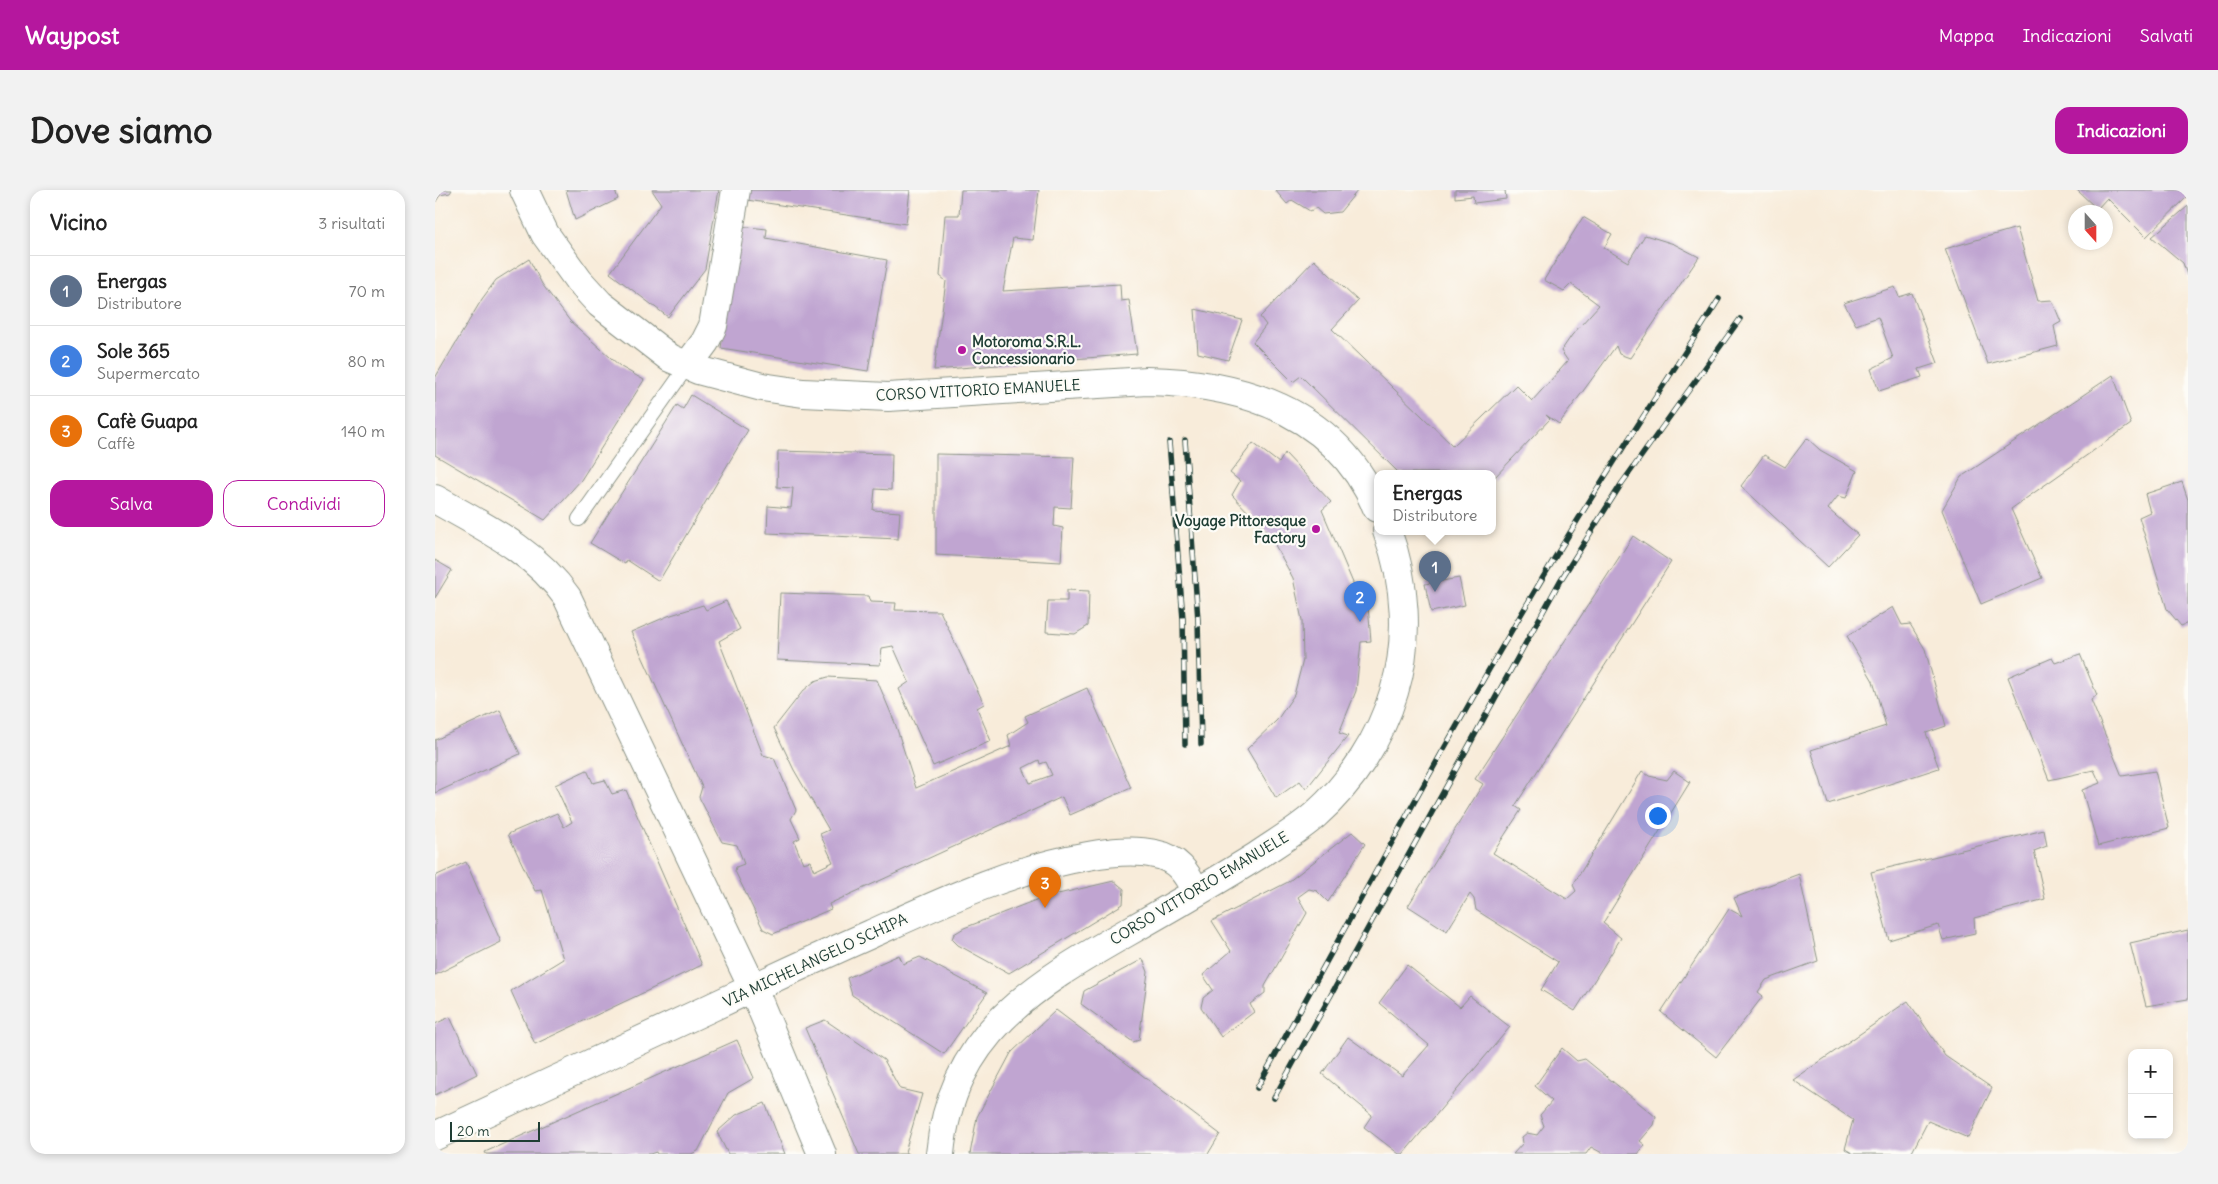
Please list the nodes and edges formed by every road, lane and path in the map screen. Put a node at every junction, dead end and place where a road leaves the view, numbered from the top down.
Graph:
1 (524, 190) edge
2 (736, 190) edge
3 (687, 365) junction
4 (435, 499) edge
5 (1374, 503) edge
6 (579, 519) dead end
7 (1388, 535) edge
8 (1197, 892) junction
9 (753, 988) junction
10 (435, 1136) edge
11 (822, 1154) edge
12 (940, 1154) edge

1 - 3 street, CORSO VITTORIO EMANUELE
2 - 3 street
3 - 5 street, CORSO VITTORIO EMANUELE
3 - 6 lane
4 - 9 street
7 - 8 street, CORSO VITTORIO EMANUELE
8 - 9 street, VIA MICHELANGELO SCHIPA
8 - 12 street, CORSO VITTORIO EMANUELE
9 - 10 street, VIA MICHELANGELO SCHIPA
9 - 11 street

